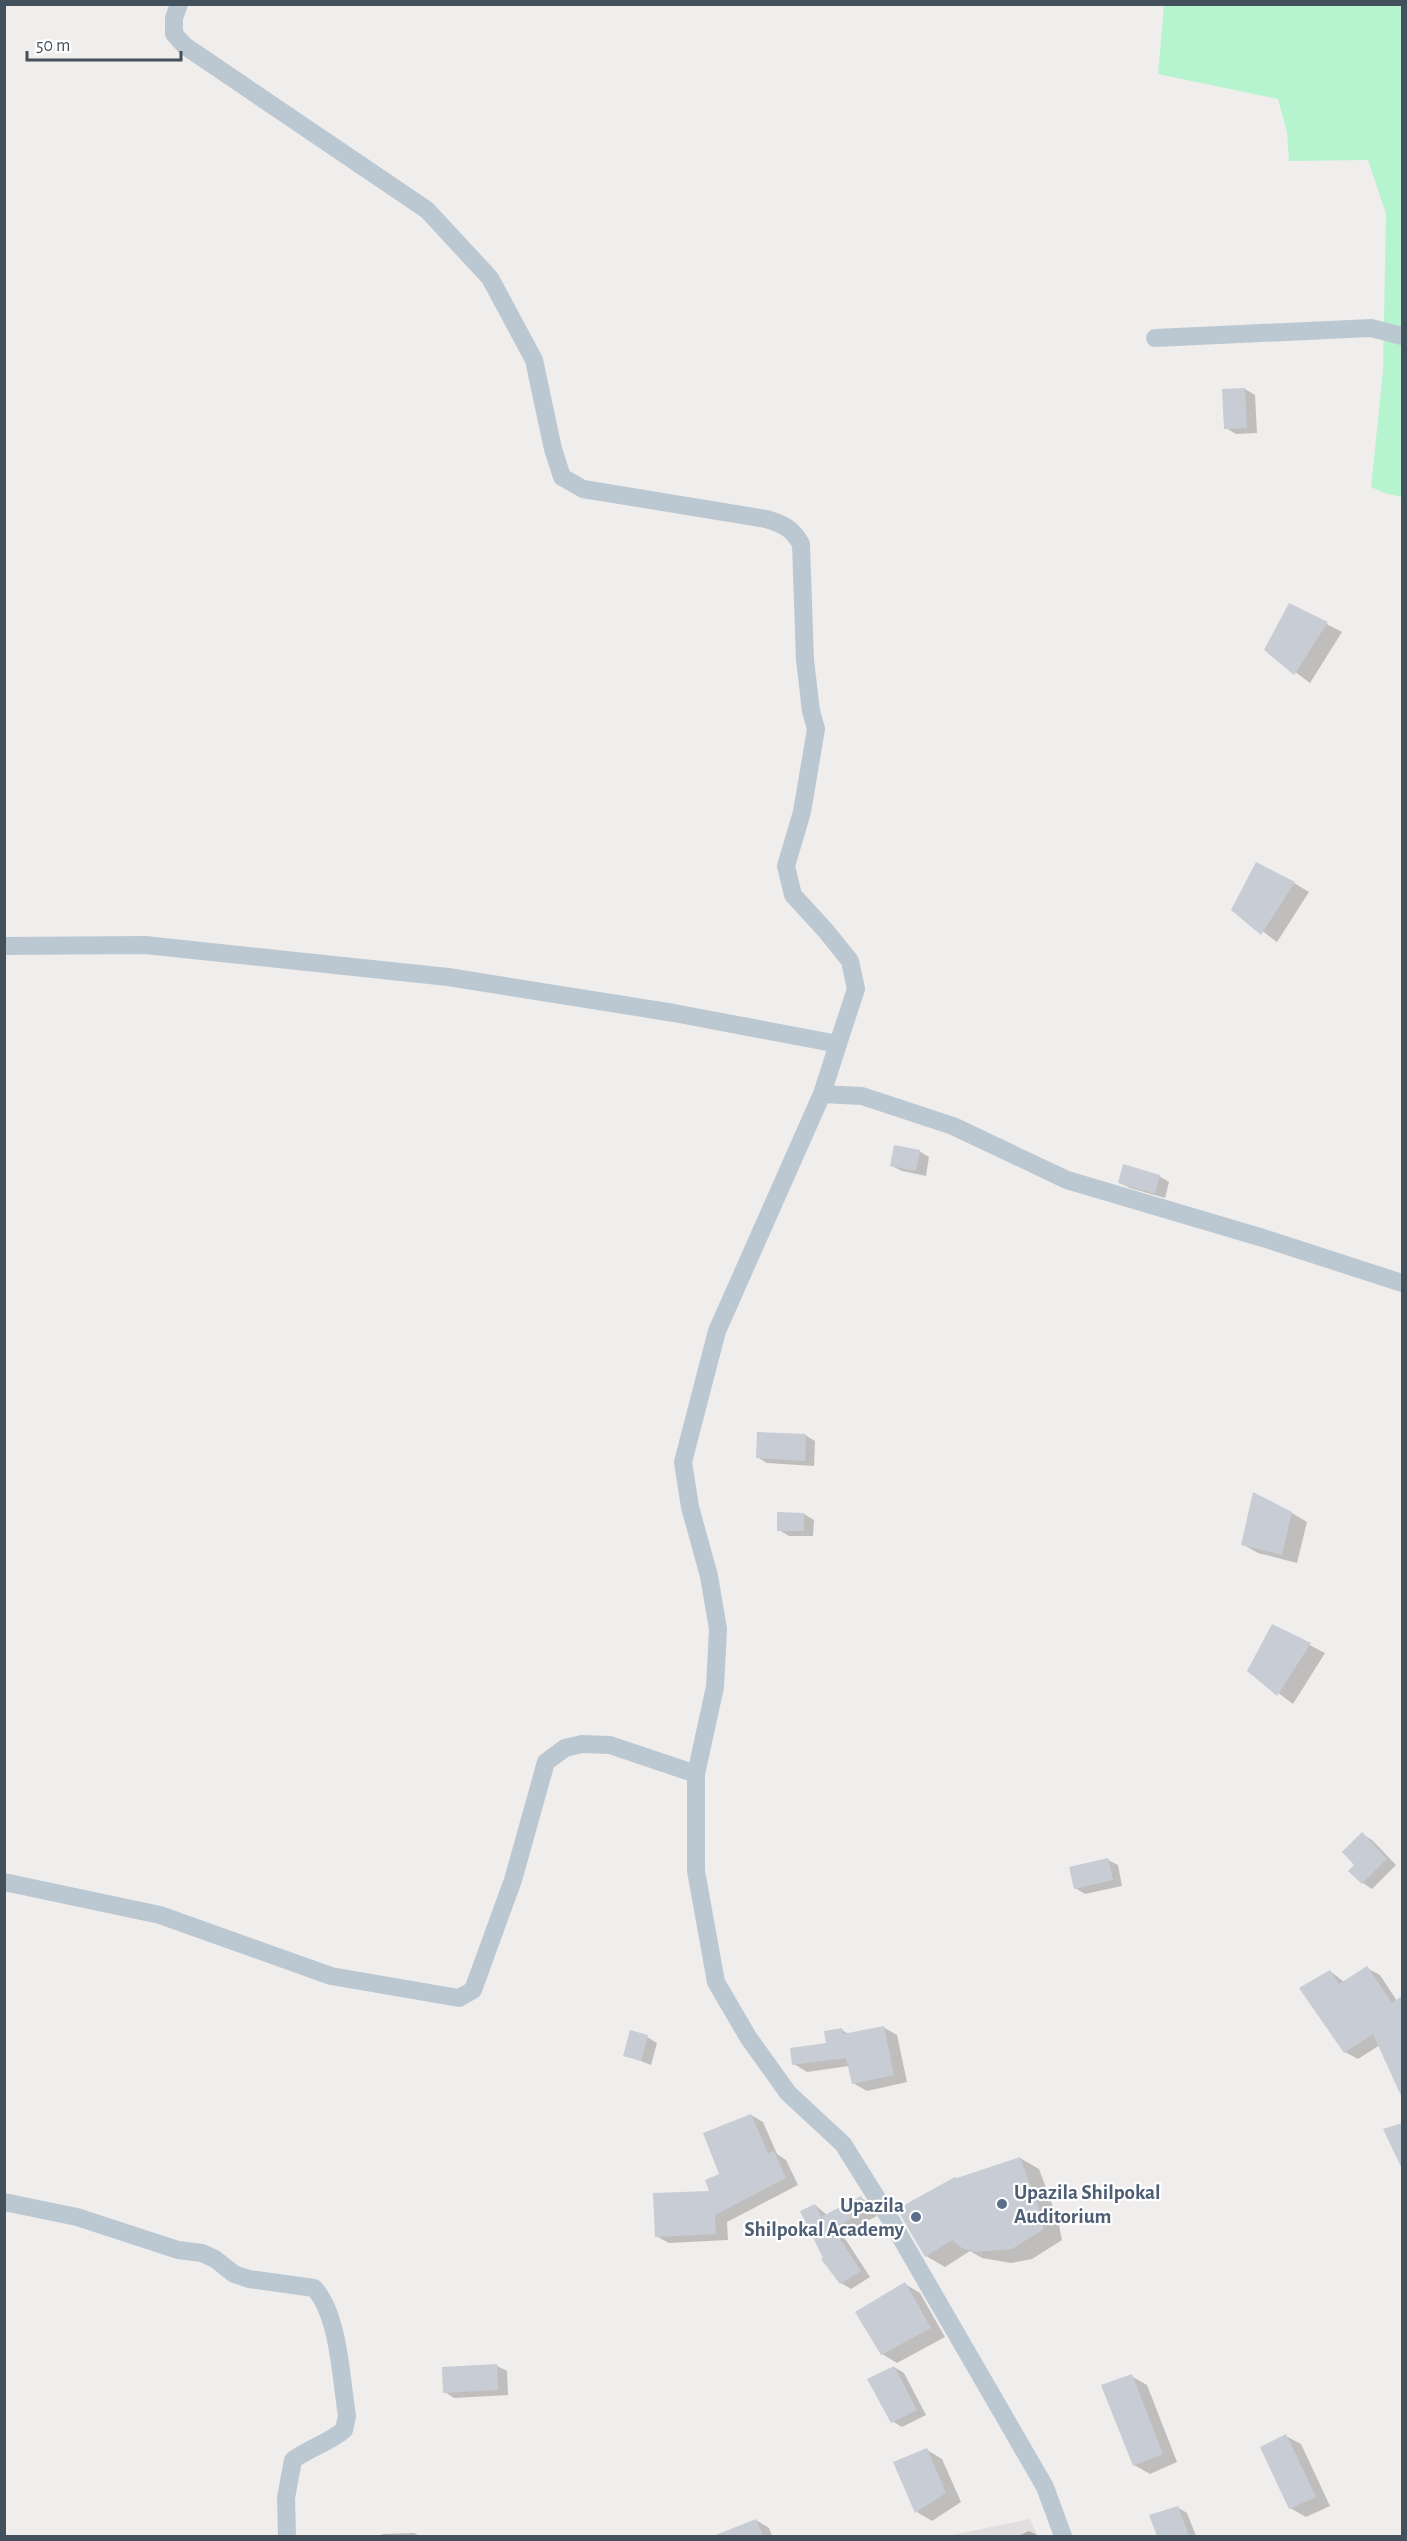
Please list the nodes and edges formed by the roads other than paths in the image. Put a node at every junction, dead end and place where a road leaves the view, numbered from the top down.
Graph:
1 (179, 4) edge
2 (1402, 336) edge
3 (1155, 338) dead end
4 (4, 946) edge
5 (838, 1044) junction
6 (822, 1094) junction
7 (1402, 1283) edge
8 (696, 1774) junction
9 (4, 1882) edge
10 (4, 2202) edge
11 (287, 2536) edge
12 (1063, 2536) edge

1 - 5 street
2 - 3 street
4 - 5 street
5 - 6 street
6 - 7 street
6 - 8 street
8 - 9 street
8 - 12 street
10 - 11 street

